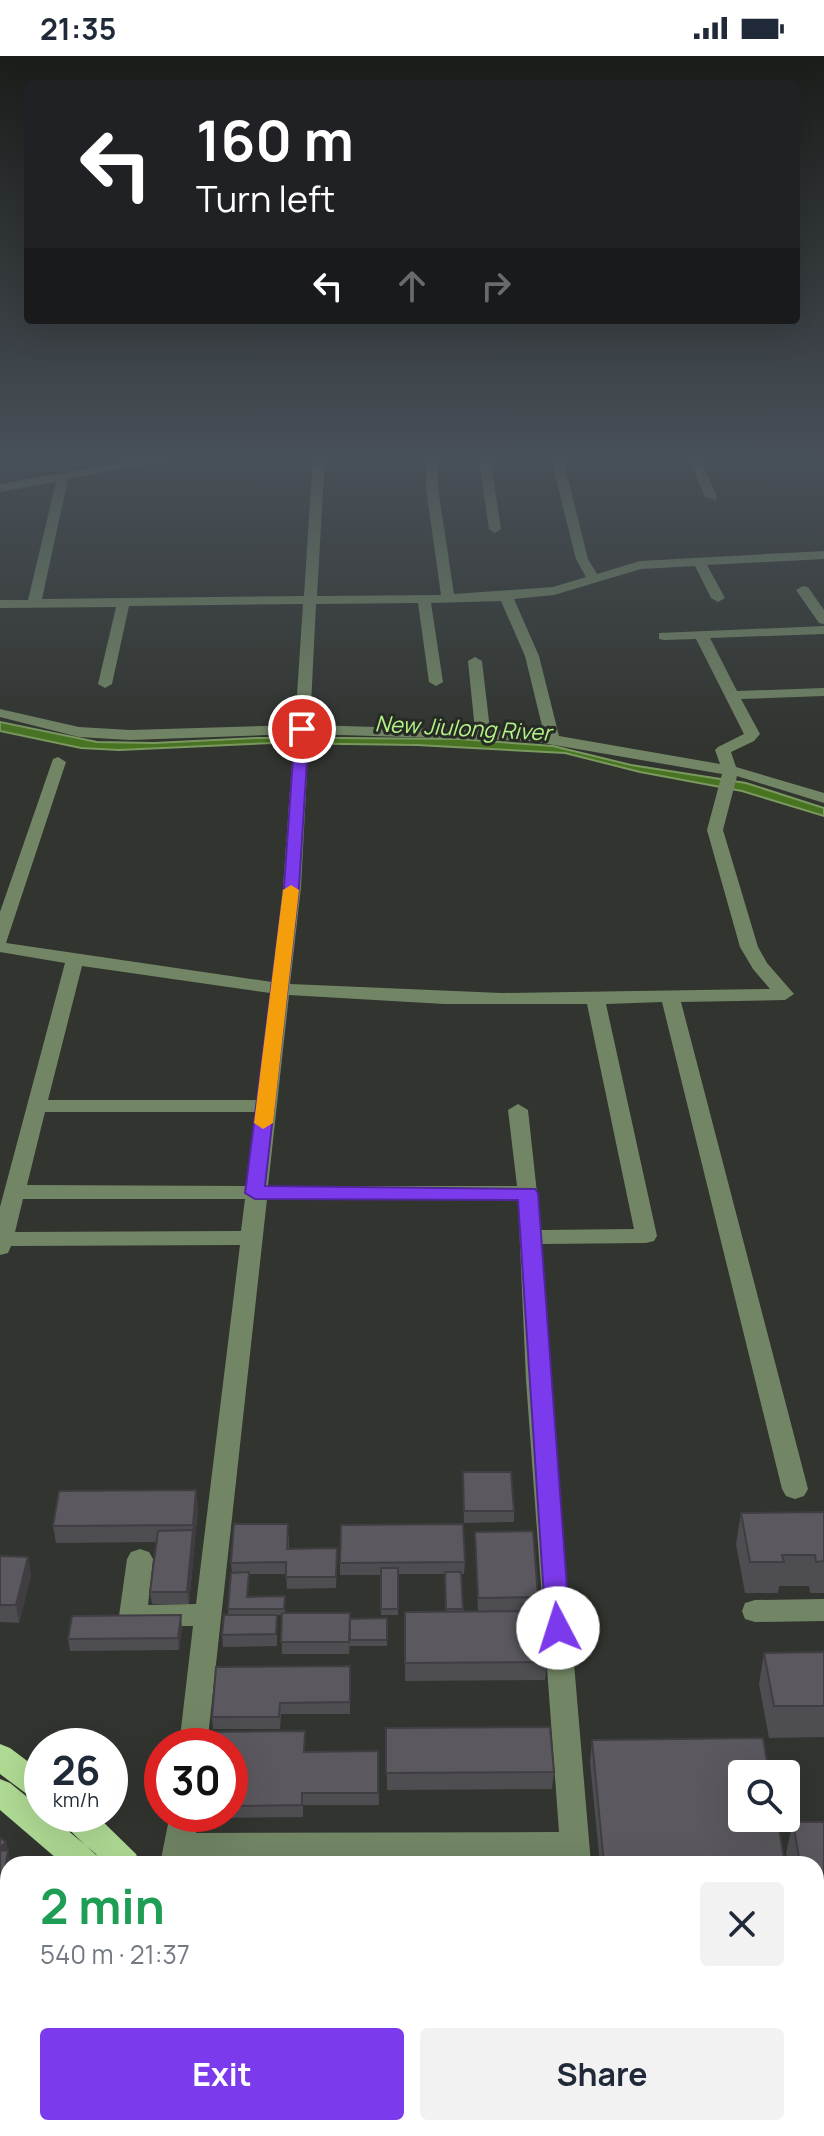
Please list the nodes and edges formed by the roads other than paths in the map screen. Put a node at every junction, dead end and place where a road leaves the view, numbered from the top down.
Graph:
1 (46, 552) edge
2 (313, 552) edge
3 (441, 552) edge
4 (580, 552) edge
5 (824, 555) edge
6 (698, 560) junction
7 (594, 579) junction
8 (803, 590) dead end
9 (506, 597) junction
10 (718, 598) dead end
11 (424, 599) junction
12 (448, 599) junction
13 (310, 602) junction
14 (123, 603) junction
15 (0, 604) edge
16 (34, 604) junction
17 (824, 620) edge
18 (824, 630) edge
19 (701, 635) junction
20 (664, 636) dead end
21 (475, 661) dead end
22 (436, 682) dead end
23 (105, 684) dead end
24 (824, 692) edge
25 (734, 695) junction
26 (0, 713) edge
27 (302, 729) junction
28 (483, 733) junction
29 (553, 741) junction
30 (58, 762) dead end
31 (730, 772) junction
32 (824, 798) edge
33 (0, 939) edge
34 (0, 947) edge
35 (75, 959) junction
36 (280, 988) junction
37 (670, 996) junction
38 (595, 998) junction
39 (37, 1106) junction
40 (265, 1106) junction
41 (518, 1110) dead end
42 (14, 1192) junction
43 (255, 1193) junction
44 (528, 1193) junction
45 (530, 1237) junction
46 (249, 1238) junction
47 (1, 1243) edge
48 (795, 1489) dead end
49 (140, 1559) dead end
50 (824, 1610) edge
51 (755, 1611) dead end
52 (207, 1615) junction
53 (195, 1728) edge
54 (0, 1757) edge
55 (24, 1775) edge
56 (0, 1792) edge
57 (96, 1832) edge
58 (182, 1832) edge
59 (576, 1855) edge
60 (76, 1856) edge
61 (118, 1856) edge
62 (178, 1856) edge

1 - 16 street
2 - 13 street
3 - 12 street
4 - 7 street
5 - 6 street
6 - 7 street
6 - 10 street
7 - 9 street
8 - 17 street
9 - 12 street
9 - 29 street
11 - 12 street
11 - 13 street
11 - 22 street
13 - 14 street
13 - 27 street
14 - 16 street
14 - 23 street
15 - 16 street
18 - 19 street
19 - 20 street
19 - 25 street
21 - 28 street
24 - 25 street
25 - 31 street
26 - 27 street
27 - 28 street
27 - 36 street
28 - 29 street
29 - 31 street
30 - 33 street
31 - 32 street
31 - 37 street
34 - 35 street
35 - 36 street
35 - 39 street
36 - 38 street
36 - 40 street
37 - 38 street
37 - 48 street
38 - 45 street
39 - 40 street
39 - 42 street
40 - 43 street
41 - 44 street
42 - 43 street
42 - 47 street
43 - 44 street
43 - 46 street
44 - 45 street
45 - 59 street
46 - 47 street
46 - 52 street
49 - 52 street
50 - 51 street
52 - 53 street
54 - 55 main road
56 - 60 main road
57 - 61 main road
58 - 62 street
59 - 62 street

